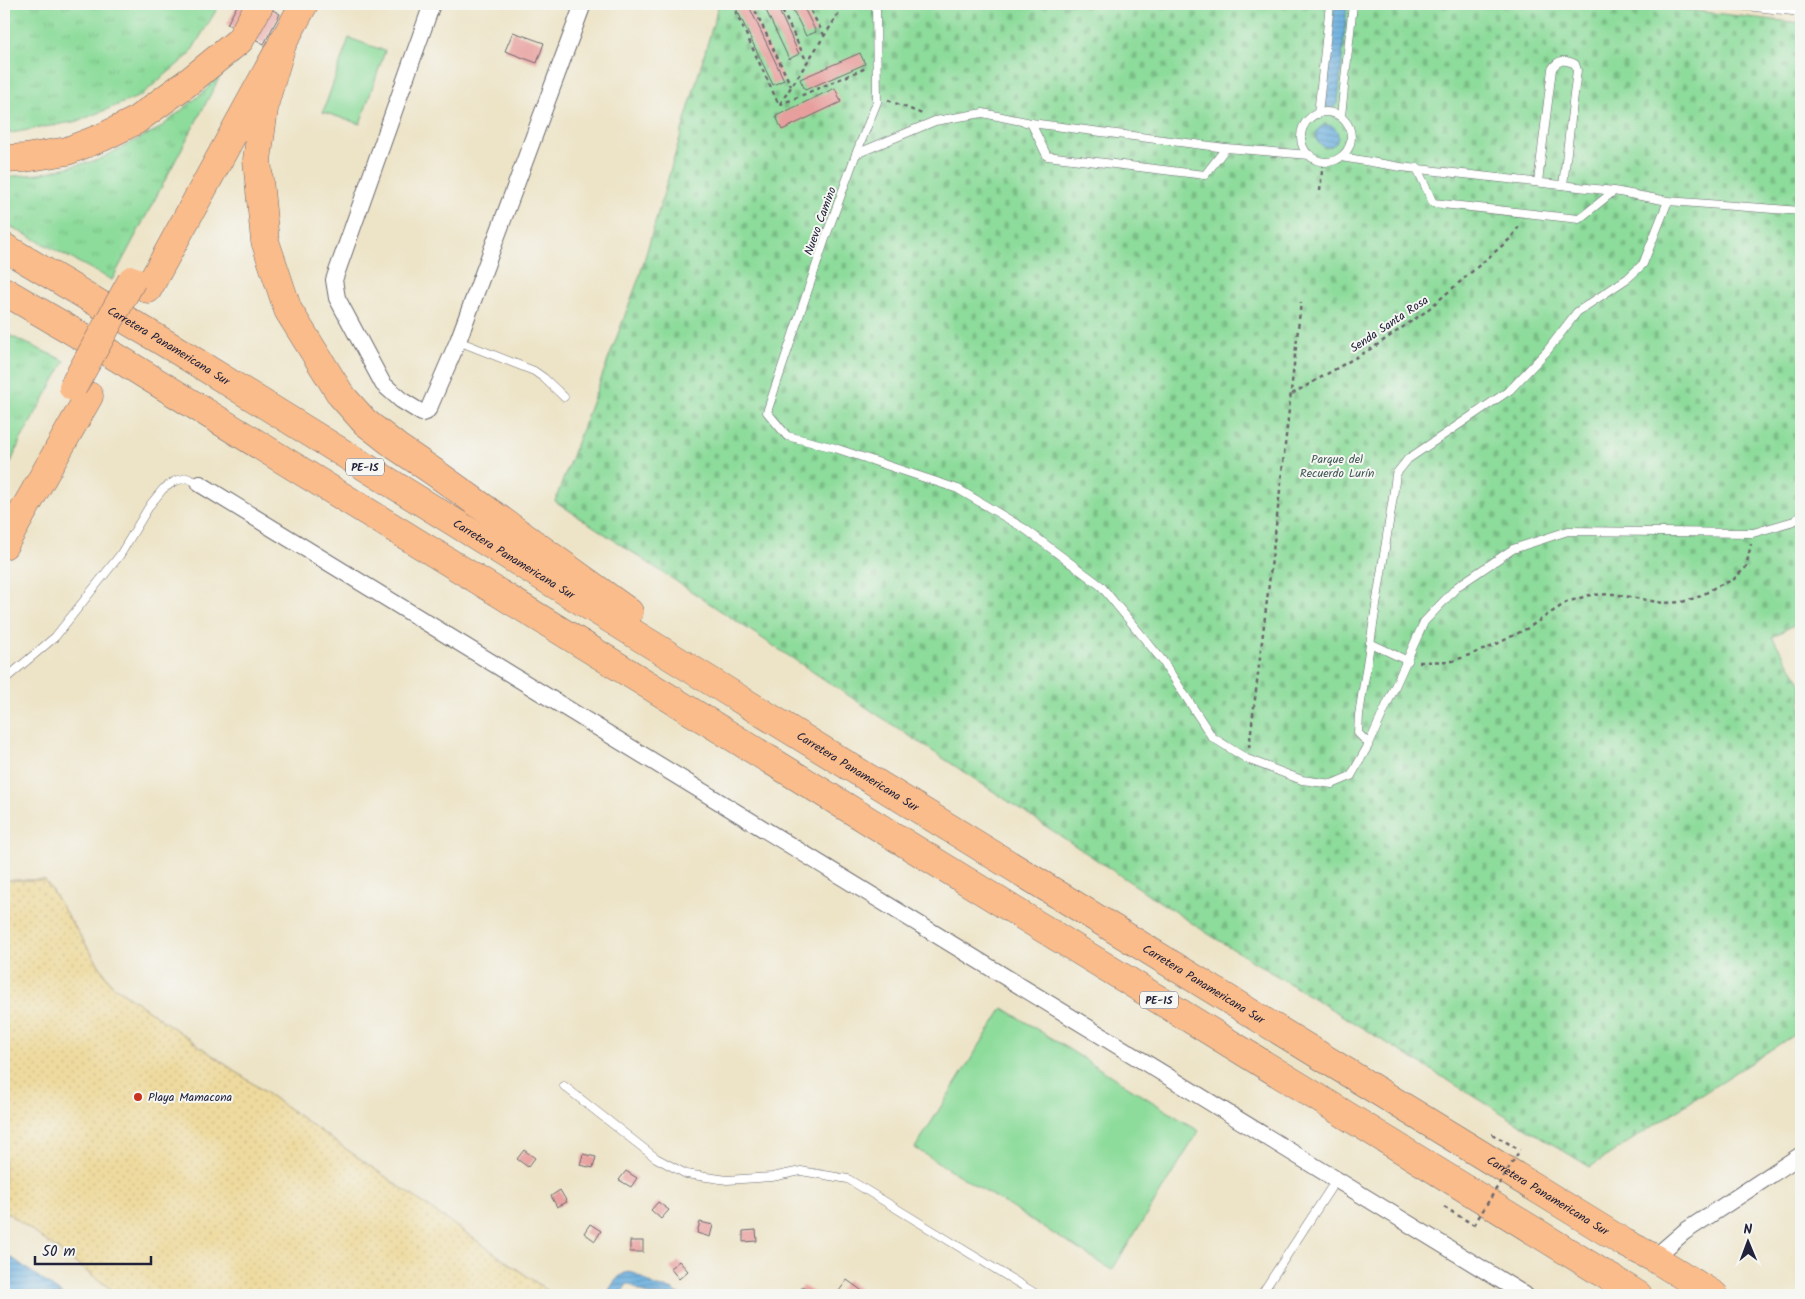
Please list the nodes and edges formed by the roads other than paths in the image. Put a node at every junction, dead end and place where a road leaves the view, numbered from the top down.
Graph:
1 (260, 4) edge
2 (304, 4) edge
3 (432, 4) edge
4 (583, 4) edge
5 (876, 4) edge
6 (1330, 4) edge
7 (1352, 4) edge
8 (1728, 4) edge
9 (1801, 12) edge
10 (284, 41) junction
11 (1318, 114) junction
12 (1341, 116) junction
13 (1031, 123) junction
14 (1226, 148) junction
15 (856, 154) junction
16 (1310, 155) junction
17 (1341, 157) junction
18 (4, 159) edge
19 (1417, 168) junction
20 (1538, 182) junction
21 (1562, 185) junction
22 (1614, 191) junction
23 (1668, 201) junction
24 (1801, 211) edge
25 (4, 247) edge
26 (4, 291) edge
27 (4, 306) edge
28 (458, 340) junction
29 (108, 352) junction
30 (81, 392) junction
31 (564, 397) dead end
32 (200, 484) joint
33 (4, 508) edge
34 (1801, 516) edge
35 (4, 544) edge
36 (1370, 643) junction
37 (1408, 661) junction
38 (4, 680) edge
39 (725, 690) junction
40 (1369, 744) junction
41 (564, 1086) dead end
42 (1801, 1155) edge
43 (1336, 1180) junction
44 (1654, 1258) junction
45 (1038, 1295) edge
46 (1261, 1295) edge
47 (1524, 1295) edge
48 (1638, 1295) edge
49 (1714, 1295) edge

1 - 18 highway
2 - 10 highway
3 - 28 street
4 - 28 street
5 - 15 lane, Nuevo Camino
6 - 11 lane
7 - 12 lane
8 - 9 lane
10 - 30 highway
10 - 39 highway
11 - 12 lane
11 - 16 lane
12 - 17 lane
13 - 14 lane
13 - 14 lane
13 - 15 lane
14 - 16 lane
15 - 40 lane, Nuevo Camino
16 - 17 lane
17 - 19 lane
19 - 20 lane
19 - 22 lane
20 - 21 lane
20 - 21 lane
21 - 22 lane
22 - 23 lane
23 - 24 lane
23 - 36 lane
25 - 39 highway, Carretera Panamericana Sur / PE-1S
26 - 29 highway, PE-1S
27 - 29 highway
28 - 31 lane
29 - 48 highway, PE-1S
30 - 33 highway
30 - 35 highway
32 - 38 lane
32 - 43 street
34 - 37 lane
36 - 37 lane
36 - 40 lane
37 - 40 lane
39 - 44 highway, Carretera Panamericana Sur / PE-1S
41 - 45 lane
42 - 44 street
43 - 46 lane
43 - 47 street
44 - 49 highway, Carretera Panamericana Sur / PE-1S

